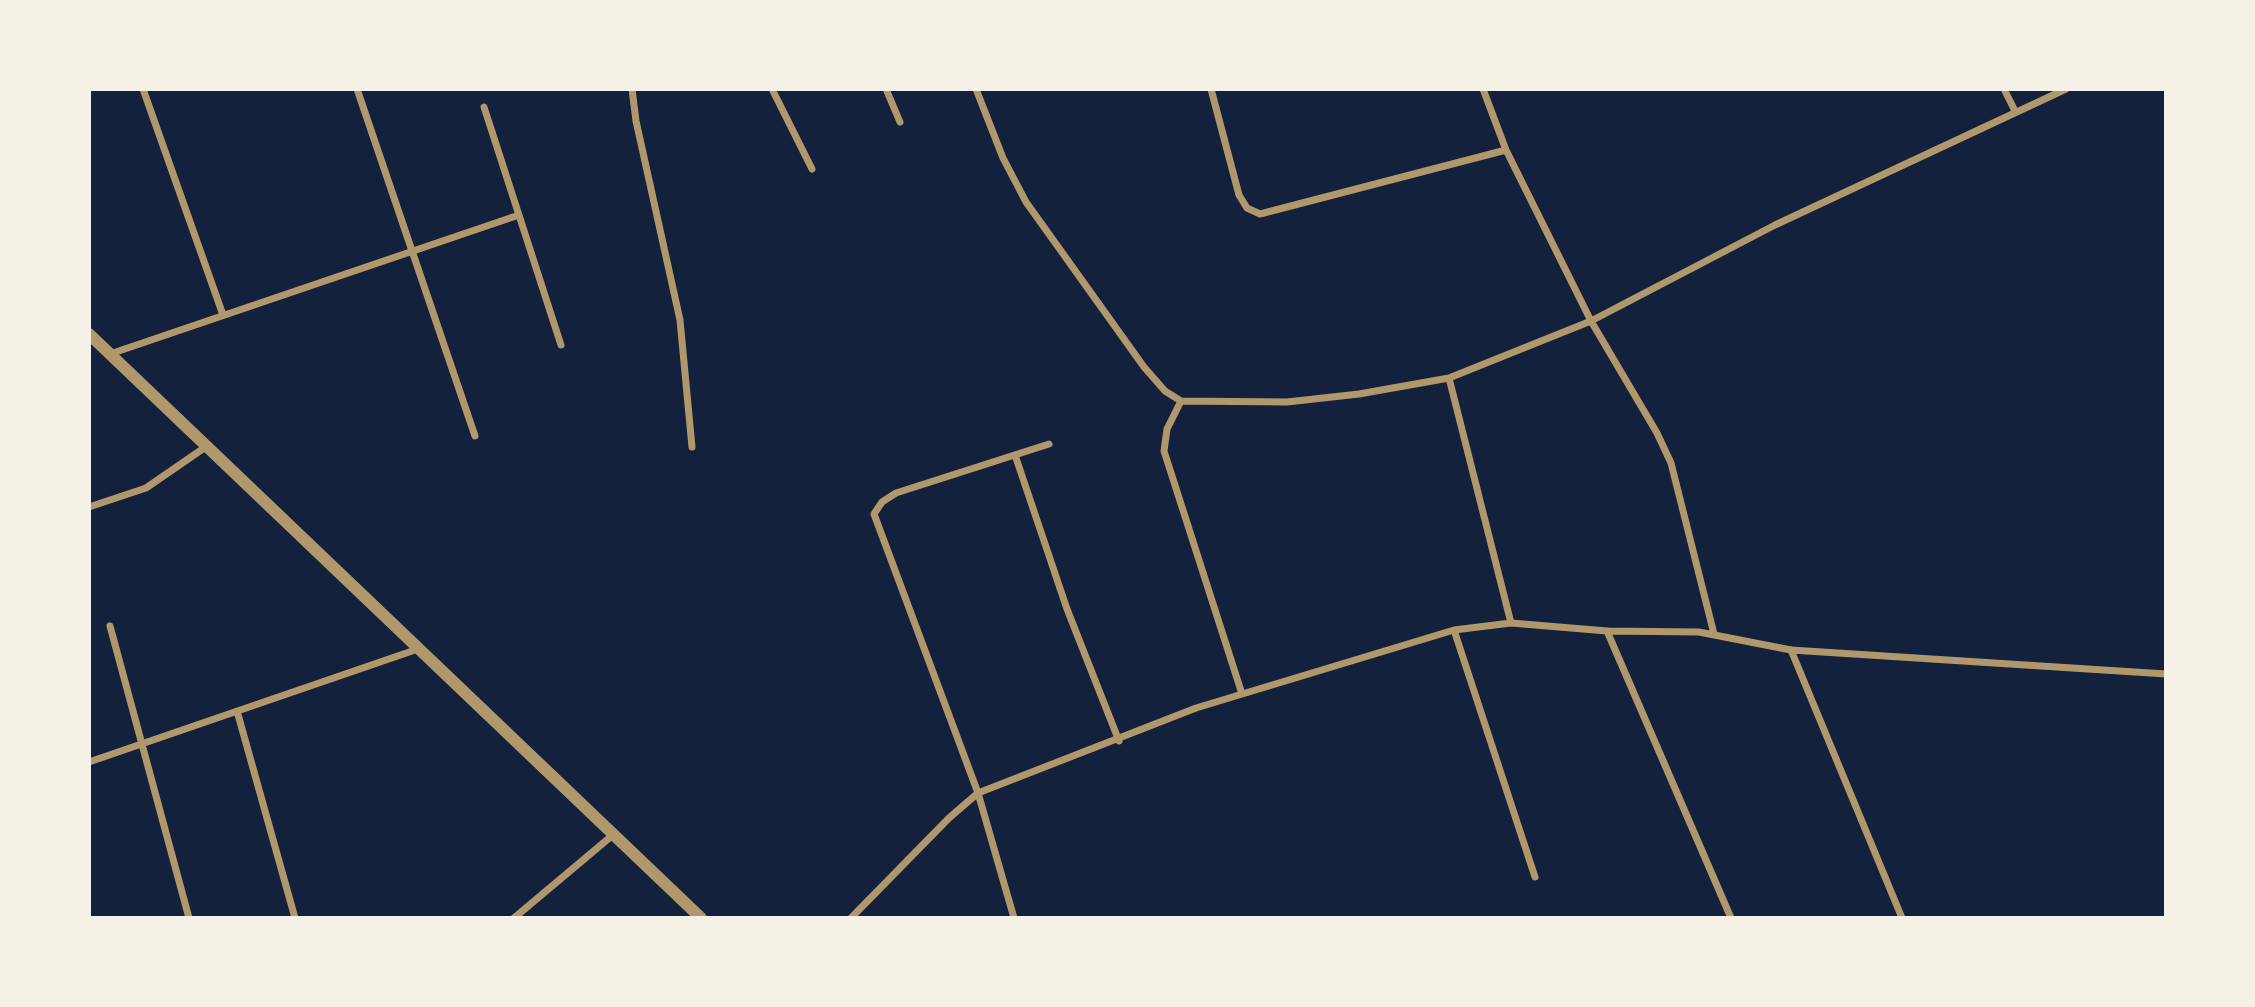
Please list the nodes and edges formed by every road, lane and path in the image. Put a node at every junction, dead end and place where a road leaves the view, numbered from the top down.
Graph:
1 (143, 89) edge
2 (357, 89) edge
3 (632, 89) edge
4 (772, 89) edge
5 (886, 89) edge
6 (976, 89) edge
7 (1211, 89) edge
8 (1483, 89) edge
9 (2004, 89) edge
10 (2066, 89) edge
11 (484, 107) dead end
12 (2015, 111) junction
13 (900, 122) dead end
14 (1506, 150) junction
15 (812, 169) dead end
16 (519, 215) junction
17 (410, 250) junction
18 (223, 315) junction
19 (1591, 321) junction
20 (89, 334) edge
21 (561, 345) dead end
22 (110, 354) junction
23 (1449, 378) junction
24 (1181, 401) junction
25 (475, 436) dead end
26 (1049, 444) dead end
27 (207, 446) junction
28 (692, 447) dead end
29 (1015, 455) junction
30 (89, 507) edge
31 (1511, 623) junction
32 (110, 626) dead end
33 (1454, 630) junction
34 (1606, 631) junction
35 (1714, 634) junction
36 (419, 649) junction
37 (1791, 650) junction
38 (2166, 674) edge
39 (1242, 694) junction
40 (237, 711) junction
41 (1119, 741) junction
42 (142, 744) junction
43 (89, 762) edge
44 (978, 793) junction
45 (614, 834) junction
46 (1535, 877) dead end
47 (189, 918) edge
48 (295, 918) edge
49 (514, 918) edge
50 (701, 918) edge
51 (851, 918) edge
52 (1014, 918) edge
53 (1731, 918) edge
54 (1902, 918) edge

1 - 18 street
2 - 17 street
3 - 28 street
4 - 15 street
5 - 13 street
6 - 24 street
7 - 14 street
8 - 14 street
9 - 12 street
10 - 12 street
11 - 16 street
12 - 19 street
14 - 19 street
16 - 17 street
16 - 21 street
17 - 18 street
17 - 25 street
18 - 22 street
19 - 23 street
19 - 35 street
20 - 22 street
22 - 27 street
23 - 24 street
23 - 31 street
24 - 39 street
26 - 29 street
27 - 30 street
27 - 36 street
29 - 41 street
29 - 44 street
31 - 33 street
31 - 34 street
32 - 42 street
33 - 39 street
33 - 46 street
34 - 35 street
34 - 53 street
35 - 37 street
36 - 40 street
36 - 45 street
37 - 38 street
37 - 54 street
39 - 41 street
40 - 42 street
40 - 48 street
41 - 44 street
42 - 43 street
42 - 47 street
44 - 51 street
44 - 52 street
45 - 49 street
45 - 50 street

